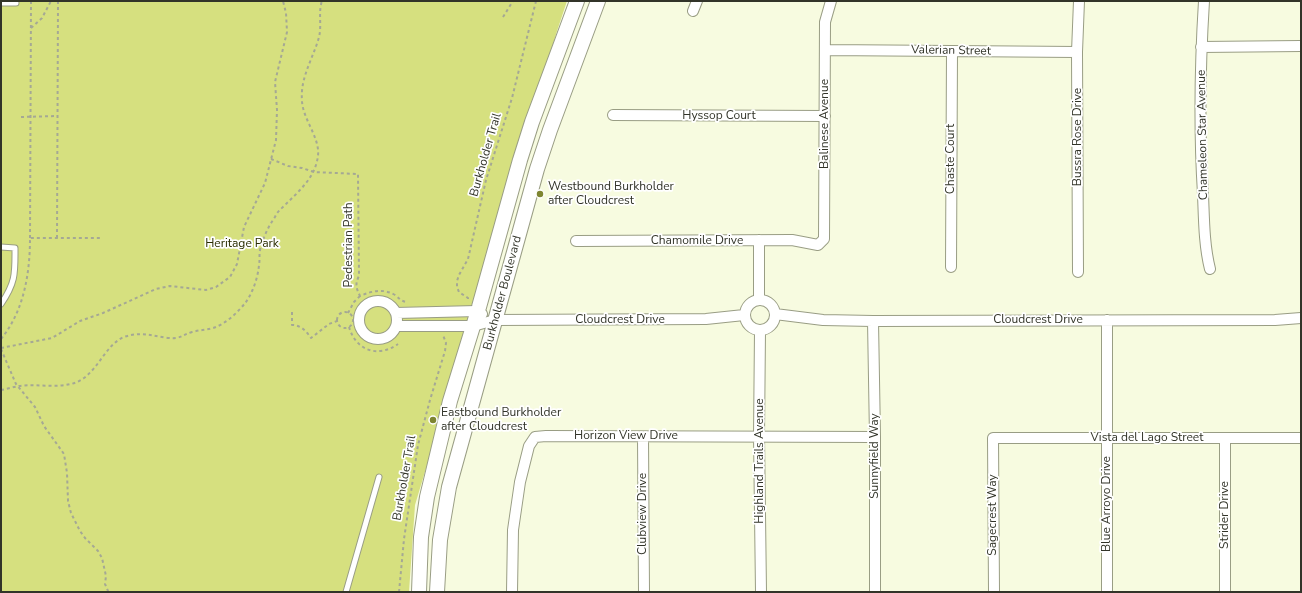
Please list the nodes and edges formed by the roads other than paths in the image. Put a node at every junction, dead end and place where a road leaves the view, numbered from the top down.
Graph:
1 (577, 1) edge
2 (598, 1) edge
3 (696, 1) edge
4 (831, 1) edge
5 (1079, 1) edge
6 (1204, 1) edge
7 (1, 3) edge
8 (16, 3) dead end
9 (693, 11) dead end
10 (1301, 46) edge
11 (1201, 47) junction
12 (825, 50) junction
13 (952, 51) junction
14 (1077, 52) junction
15 (613, 115) dead end
16 (825, 116) junction
17 (759, 240) junction
18 (576, 241) dead end
19 (818, 244) joint
20 (1, 247) edge
21 (951, 266) dead end
22 (1210, 269) dead end
23 (1078, 272) dead end
24 (759, 300) junction
25 (1, 304) edge
26 (478, 312) junction
27 (396, 313) junction
28 (775, 314) junction
29 (744, 315) junction
30 (1301, 318) edge
31 (495, 320) junction
32 (1107, 320) junction
33 (873, 321) junction
34 (396, 326) junction
35 (473, 326) junction
36 (760, 331) junction
37 (759, 436) junction
38 (643, 437) junction
39 (875, 437) junction
40 (993, 438) joint
41 (1107, 438) junction
42 (1225, 438) junction
43 (1301, 438) edge
44 (379, 477) dead end
45 (346, 592) edge
46 (419, 592) edge
47 (437, 592) edge
48 (512, 592) edge
49 (644, 592) edge
50 (761, 592) edge
51 (875, 592) edge
52 (994, 592) edge
53 (1107, 592) edge
54 (1225, 592) edge

1 - 26 main road, Burkholder Boulevard
2 - 31 main road, Burkholder Boulevard
3 - 9 street
4 - 12 street, Balinese Avenue
5 - 14 street, Bussra Rose Drive
6 - 11 street, Chameleon Star Avenue
7 - 8 lane
10 - 11 street
11 - 22 street, Chameleon Star Avenue
12 - 13 street, Valerian Street
12 - 16 street, Balinese Avenue
13 - 14 street, Valerian Street
13 - 21 street, Chaste Court
14 - 23 street, Bussra Rose Drive
15 - 16 street, Hyssop Court
16 - 19 street, Balinese Avenue
17 - 18 street, Chamomile Drive
17 - 19 street, Chamomile Drive
17 - 24 street
20 - 25 lane
24 - 28 street
24 - 29 street
26 - 27 street, Cloudcrest Drive
26 - 31 street, Cloudcrest Drive
26 - 35 main road, Burkholder Boulevard
27 - 34 street
27 - 34 street
28 - 33 street, Cloudcrest Drive
28 - 36 street
29 - 31 street, Cloudcrest Drive
29 - 36 street
30 - 32 street, Cloudcrest Drive
31 - 35 street, Cloudcrest Drive
31 - 47 main road, Burkholder Boulevard
32 - 33 street, Cloudcrest Drive
32 - 41 street, Blue Arroyo Drive
33 - 39 street, Sunnyfield Way
34 - 35 street, Cloudcrest Drive
35 - 46 main road, Burkholder Boulevard
36 - 37 street, Highland Trails Avenue
37 - 38 street, Horizon View Drive
37 - 39 street, Horizon View Drive
37 - 50 street, Highland Trails Avenue
38 - 48 street, Horizon View Drive
38 - 49 street, Clubview Drive
39 - 51 street, Sunnyfield Way
40 - 41 street, Vista del Lago Street
40 - 52 street, Sagecrest Way
41 - 42 street, Vista del Lago Street
41 - 53 street, Blue Arroyo Drive
42 - 43 street, Vista del Lago Street
42 - 54 street, Strider Drive
44 - 45 lane

